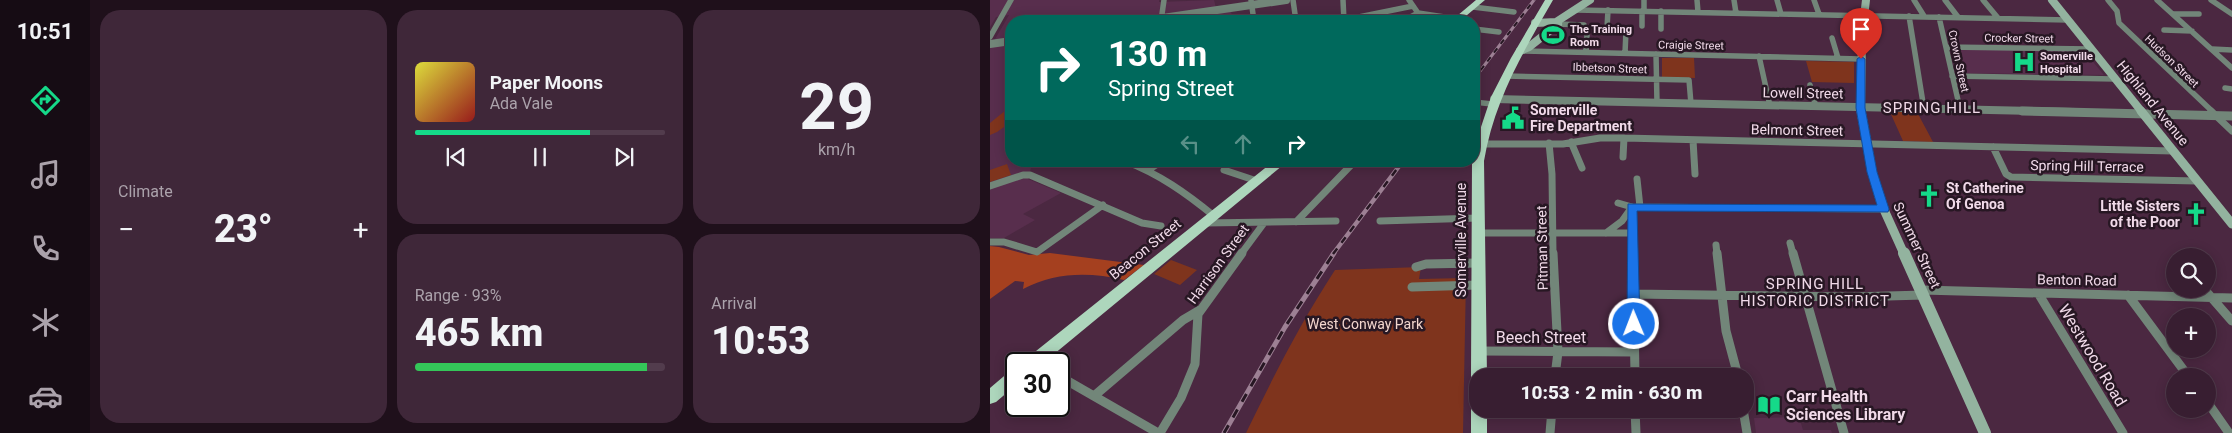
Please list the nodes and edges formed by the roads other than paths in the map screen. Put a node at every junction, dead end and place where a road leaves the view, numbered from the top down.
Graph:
1 (1011, 0) edge
2 (1164, 0) edge
3 (1286, 0) edge
4 (1293, 0) edge
5 (1343, 0) edge
6 (1409, 0) edge
7 (1482, 0) edge
8 (1549, 0) edge
9 (1590, 0) edge
10 (1644, 0) edge
11 (1697, 0) edge
12 (1734, 0) edge
13 (1777, 0) edge
14 (1814, 0) edge
15 (1866, 0) edge
16 (1914, 0) edge
17 (1945, 0) edge
18 (1983, 0) edge
19 (2052, 0) edge
20 (2108, 0) edge
21 (2157, 0) edge
22 (2211, 0) edge
23 (1252, 2) edge
24 (1413, 6) junction
25 (1473, 7) junction
26 (1576, 10) junction
27 (1608, 10) junction
28 (1643, 11) junction
29 (1661, 11) junction
30 (1514, 12) dead end
31 (1698, 12) junction
32 (1418, 13) junction
33 (1736, 13) junction
34 (1781, 14) junction
35 (1819, 14) junction
36 (2174, 14) junction
37 (2199, 14) dead end
38 (2232, 14) edge
39 (1162, 15) edge
40 (1186, 15) edge
41 (1253, 15) edge
42 (1295, 15) edge
43 (1344, 15) edge
44 (1369, 15) edge
45 (1414, 15) edge
46 (1429, 15) edge
47 (1463, 15) edge
48 (1864, 15) junction
49 (1909, 16) junction
50 (1924, 16) junction
51 (1940, 17) junction
52 (1958, 17) junction
53 (1564, 18) junction
54 (1998, 18) junction
55 (2068, 20) junction
56 (1558, 24) junction
57 (1534, 25) junction
58 (1584, 25) dead end
59 (1642, 26) dead end
60 (1607, 28) dead end
61 (1661, 29) dead end
62 (1480, 30) edge
63 (2164, 30) dead end
64 (1626, 31) dead end
65 (2192, 31) junction
66 (1499, 32) dead end
67 (1587, 35) dead end
68 (990, 37) edge
69 (1832, 38) dead end
70 (1005, 42) edge
71 (990, 44) edge
72 (1946, 47) junction
73 (2091, 49) junction
74 (2212, 49) junction
75 (2232, 50) edge
76 (1520, 51) junction
77 (1586, 52) junction
78 (1625, 53) junction
79 (1656, 54) junction
80 (1759, 56) junction
81 (1838, 58) junction
82 (1861, 59) junction
83 (2232, 68) edge
84 (1506, 76) junction
85 (1952, 76) junction
86 (2115, 79) junction
87 (1656, 80) junction
88 (1810, 85) dead end
89 (1493, 101) junction
90 (1480, 102) edge
91 (1658, 103) junction
92 (1691, 104) junction
93 (1770, 106) junction
94 (1816, 107) junction
95 (1860, 108) junction
96 (1924, 109) junction
97 (1960, 109) junction
98 (2143, 114) junction
99 (2214, 116) junction
100 (2232, 116) edge
101 (2232, 131) edge
102 (1624, 138) junction
103 (1693, 140) junction
104 (1571, 142) junction
105 (1549, 143) junction
106 (1480, 144) joint
107 (1868, 144) junction
108 (1994, 147) junction
109 (2173, 151) junction
110 (1623, 157) dead end
111 (1140, 167) edge
112 (1153, 167) edge
113 (1274, 167) edge
114 (1349, 167) edge
115 (1478, 167) edge
116 (1582, 168) dead end
117 (1148, 170) junction
118 (1224, 170) dead end
119 (1695, 174) dead end
120 (1637, 179) dead end
121 (1257, 181) junction
122 (2197, 181) junction
123 (990, 186) edge
124 (1618, 203) dead end
125 (1103, 206) junction
126 (1636, 207) junction
127 (1884, 209) junction
128 (1478, 218) junction
129 (1209, 220) junction
130 (1336, 221) dead end
131 (1380, 221) dead end
132 (1296, 222) junction
133 (1264, 223) junction
134 (2232, 224) edge
135 (1161, 226) dead end
136 (1552, 232) junction
137 (1478, 233) junction
138 (1606, 233) junction
139 (1632, 233) junction
140 (990, 242) edge
141 (1790, 243) dead end
142 (1716, 245) dead end
143 (1478, 263) junction
144 (1416, 267) dead end
145 (1478, 285) junction
146 (1412, 287) dead end
147 (1923, 293) junction
148 (2038, 293) junction
149 (1633, 294) junction
150 (1721, 296) junction
151 (2128, 296) junction
152 (1804, 297) junction
153 (2166, 297) edge
154 (2212, 298) edge
155 (2216, 298) edge
156 (2232, 298) edge
157 (1200, 310) junction
158 (2232, 321) edge
159 (1478, 351) junction
160 (1048, 352) edge
161 (1558, 352) junction
162 (1634, 352) junction
163 (1478, 368) edge
164 (1556, 368) edge
165 (1635, 368) edge
166 (1735, 368) edge
167 (2182, 368) edge
168 (1070, 382) edge
169 (1005, 385) edge
170 (1094, 396) junction
171 (990, 397) edge
172 (2216, 415) edge
173 (1479, 418) edge
174 (1551, 418) edge
175 (1635, 418) edge
176 (1744, 418) edge
177 (1159, 433) edge
178 (1479, 433) edge
179 (1550, 433) edge
180 (1636, 433) edge
181 (1747, 433) edge
182 (1844, 433) edge
183 (1985, 433) edge
184 (2123, 433) edge
185 (2229, 433) edge

1 - 68 street
2 - 39 street
3 - 23 street
4 - 42 street
5 - 43 street
6 - 24 street
7 - 25 main road
8 - 57 main road, Somerville Avenue
9 - 26 main road
10 - 28 street
11 - 31 street
12 - 33 street
13 - 34 street
14 - 35 street
15 - 48 main road, Summer Street
16 - 50 street
17 - 52 street
18 - 54 street
19 - 55 main road, Highland Avenue
20 - 99 street, Hudson Street
21 - 36 street
22 - 38 street
23 - 40 street
23 - 41 street
24 - 32 street
24 - 44 street
25 - 30 street
25 - 47 main road
26 - 27 street
26 - 53 main road
27 - 28 street
27 - 60 street
28 - 29 street
28 - 59 street
29 - 31 street
29 - 61 street
31 - 33 street
32 - 45 street
32 - 46 street
33 - 34 street
34 - 35 street
35 - 48 street
36 - 37 street
36 - 65 street
48 - 49 street
48 - 82 main road, Summer Street
49 - 50 street
49 - 96 street
50 - 51 street
51 - 52 street
51 - 72 street, Crown Street
52 - 54 street
53 - 56 main road
53 - 57 main road
54 - 55 street
55 - 73 main road, Highland Avenue
56 - 57 main road
56 - 58 street
56 - 76 main road
57 - 76 main road, Somerville Avenue
62 - 66 street
63 - 65 street
64 - 78 street
65 - 74 street
67 - 77 street
69 - 81 street
70 - 71 street
72 - 73 street, Crocker Street
72 - 85 street, Crown Street
73 - 86 main road, Highland Avenue
74 - 75 street
74 - 83 street
76 - 77 street, Craigie Street
76 - 84 main road, Somerville Avenue
77 - 78 street, Craigie Street
78 - 79 street, Craigie Street
79 - 80 street, Craigie Street
79 - 87 street
80 - 81 street, Craigie Street
80 - 93 street
81 - 82 street, Craigie Street
82 - 95 main road, Summer Street
84 - 87 street, Ibbetson Street
84 - 89 main road, Somerville Avenue
85 - 86 street
85 - 97 street, Crown Street
86 - 98 main road, Highland Avenue
87 - 91 street
87 - 92 street, Ibbetson Street
88 - 94 street
89 - 90 street
89 - 91 street, Lowell Street
89 - 106 main road, Somerville Avenue
91 - 92 street, Lowell Street
92 - 93 street, Lowell Street
93 - 94 street, Lowell Street
94 - 95 street, Lowell Street
95 - 96 street, Lowell Street
95 - 107 main road, Summer Street
96 - 97 street, Lowell Street
97 - 98 street, Lowell Street
98 - 99 street, Lowell Street
98 - 109 main road, Highland Avenue
99 - 100 street, Lowell Street
99 - 101 street, Hudson Street
102 - 103 street, Belmont Street
102 - 104 street, Belmont Street
102 - 110 street
103 - 107 street, Belmont Street
103 - 119 street
104 - 105 street, Belmont Street
104 - 116 street
105 - 106 street, Belmont Street
105 - 136 street, Pitman Street
107 - 108 street, Belmont Street
107 - 127 main road, Summer Street
108 - 109 street, Belmont Street
108 - 122 street, Spring Hill Terrace
109 - 122 main road, Highland Avenue
111 - 117 street
112 - 117 street
113 - 121 main road, Beacon Street
114 - 132 street
115 - 128 main road, Somerville Avenue
117 - 129 street
118 - 121 street
120 - 126 street
121 - 129 main road, Beacon Street
122 - 134 main road, Highland Avenue
123 - 125 street
124 - 126 street
125 - 135 street
125 - 140 street
126 - 127 street
126 - 138 street
126 - 139 street
127 - 147 main road, Summer Street
128 - 131 street
128 - 137 main road, Somerville Avenue
129 - 133 street
129 - 160 main road, Beacon Street
130 - 132 street
132 - 133 street
133 - 157 street, Harrison Street
136 - 137 street
136 - 138 street
136 - 161 street, Pitman Street
137 - 143 main road, Somerville Avenue
138 - 139 street
139 - 149 street
141 - 152 street
142 - 150 street
143 - 144 street
143 - 145 main road, Somerville Avenue
145 - 146 street
145 - 159 main road, Somerville Avenue
147 - 148 street, Benton Road
147 - 152 street, Benton Road
147 - 183 main road, Summer Street
148 - 151 street, Benton Road
148 - 184 street, Westwood Road
149 - 150 street, Benton Road
149 - 162 street
150 - 152 street, Benton Road
150 - 166 street
151 - 153 street, Benton Road
151 - 167 street
152 - 182 street
154 - 158 street
155 - 156 street, Benton Road
157 - 170 street
157 - 177 street, Harrison Street
159 - 161 street, Beech Street
159 - 163 main road, Somerville Avenue
161 - 162 street, Beech Street
161 - 164 street, Pitman Street
162 - 165 street
168 - 170 street
169 - 171 main road
170 - 177 street
172 - 185 street
173 - 178 main road
174 - 179 street
175 - 180 street
176 - 181 street

